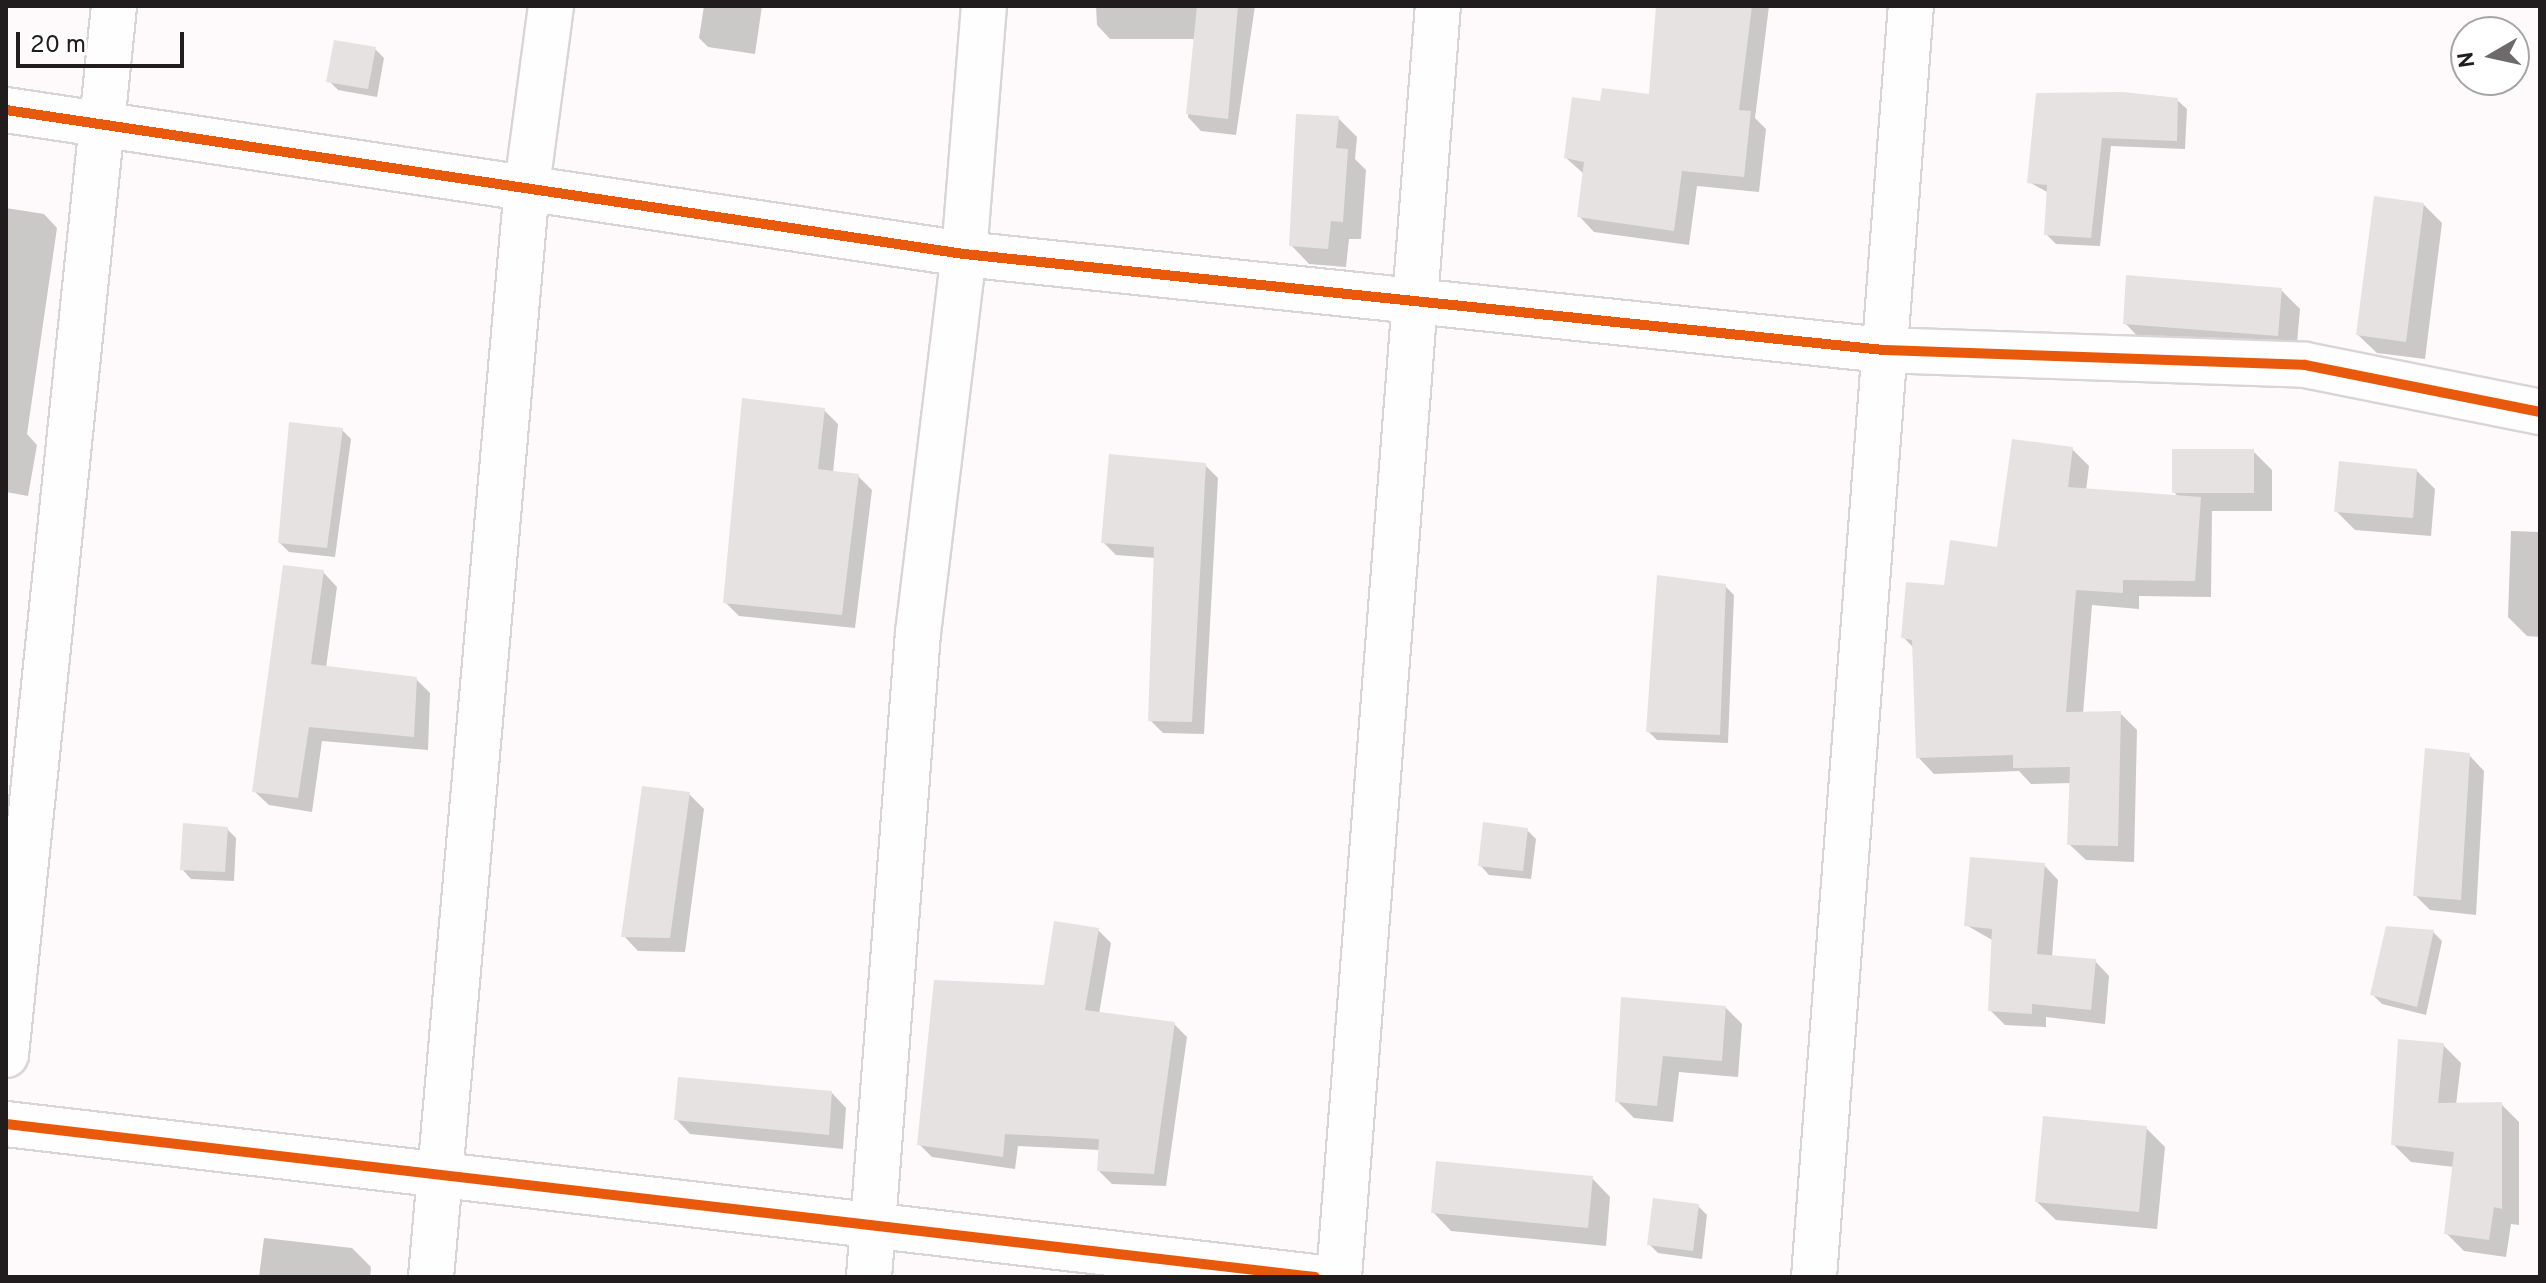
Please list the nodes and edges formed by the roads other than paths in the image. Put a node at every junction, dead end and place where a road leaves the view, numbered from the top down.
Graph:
1 (114, 6) edge
2 (551, 6) edge
3 (984, 6) edge
4 (1438, 6) edge
5 (1911, 6) edge
6 (6, 110) edge
7 (101, 120) junction
8 (527, 186) junction
9 (964, 254) junction
10 (1416, 306) junction
11 (1883, 350) junction
12 (2540, 412) edge
13 (6, 1055) edge
14 (6, 1124) edge
15 (443, 1176) junction
16 (874, 1227) junction
17 (431, 1277) edge
18 (869, 1277) edge
19 (1315, 1277) edge
20 (1339, 1277) edge
21 (1814, 1277) edge

1 - 7 street
2 - 8 street
3 - 9 street
4 - 10 street
5 - 11 street
6 - 7 street
7 - 8 street
7 - 13 street
8 - 9 street
8 - 15 street
9 - 10 street
9 - 16 street
10 - 11 street
10 - 20 street
11 - 12 street
11 - 21 street
14 - 15 street
15 - 16 street
15 - 17 street
16 - 18 street
16 - 19 street

